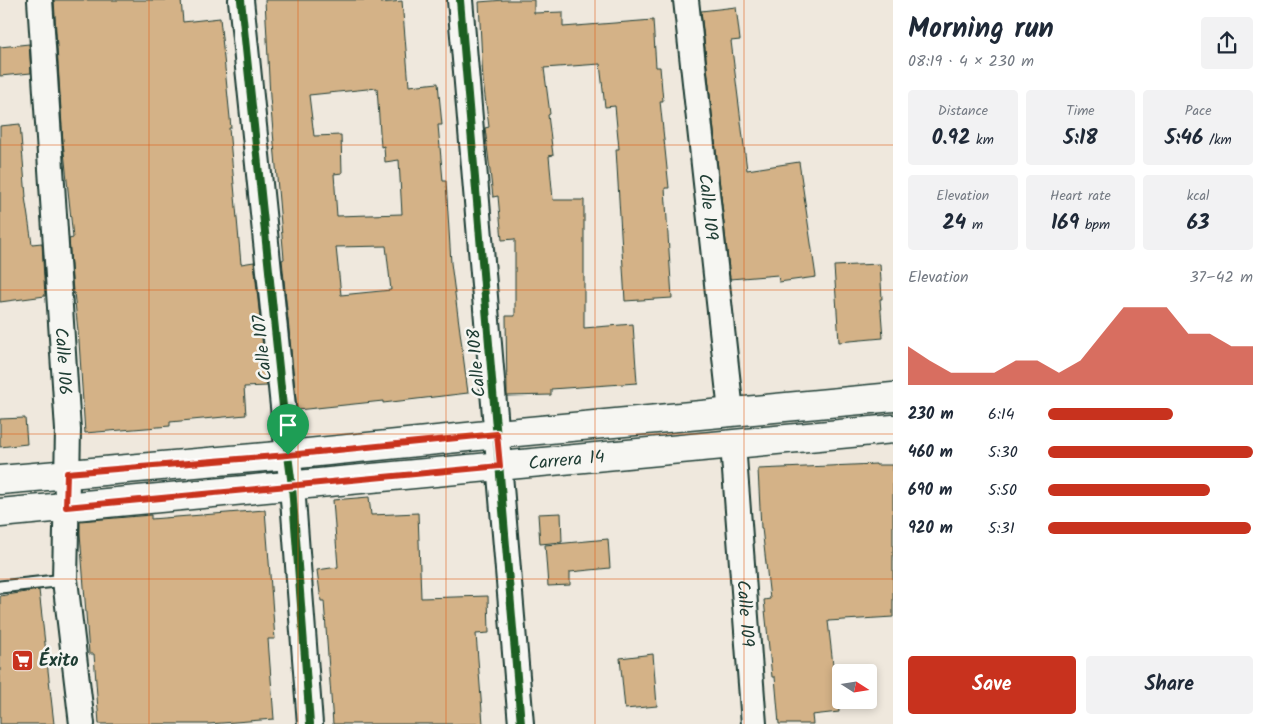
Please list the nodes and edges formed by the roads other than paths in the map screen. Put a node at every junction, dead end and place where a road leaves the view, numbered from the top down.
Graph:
1 (40, 0) edge
2 (241, 0) edge
3 (460, 0) edge
4 (686, 0) edge
5 (893, 397) edge
6 (731, 412) junction
7 (893, 429) edge
8 (497, 434) junction
9 (733, 444) junction
10 (288, 455) junction
11 (500, 466) junction
12 (67, 473) junction
13 (0, 480) edge
14 (292, 486) junction
15 (66, 507) junction
16 (0, 513) edge
17 (65, 580) junction
18 (0, 587) edge
19 (82, 724) edge
20 (310, 724) edge
21 (522, 724) edge
22 (754, 724) edge

1 - 12 street, Calle 106
2 - 10 street, Calle 107
3 - 8 street, Calle 108
4 - 6 street, Calle 109
5 - 6 main road, Carrera 14
6 - 8 main road, Carrera 14
7 - 9 main road, Carrera 14
8 - 10 main road, Carrera 14
8 - 11 street, Calle 108
9 - 11 main road, Carrera 14
9 - 22 street, Calle 109
10 - 12 main road, Carrera 14
10 - 14 street, Calle 107
11 - 14 main road, Carrera 14
11 - 21 street, Calle 108
12 - 13 main road, Carrera 14
12 - 15 street, Calle 106
14 - 15 main road, Carrera 14
14 - 20 street, Calle 107
15 - 16 main road, Carrera 14
15 - 17 street, Calle 106
17 - 18 lane
17 - 19 street, Calle 106

